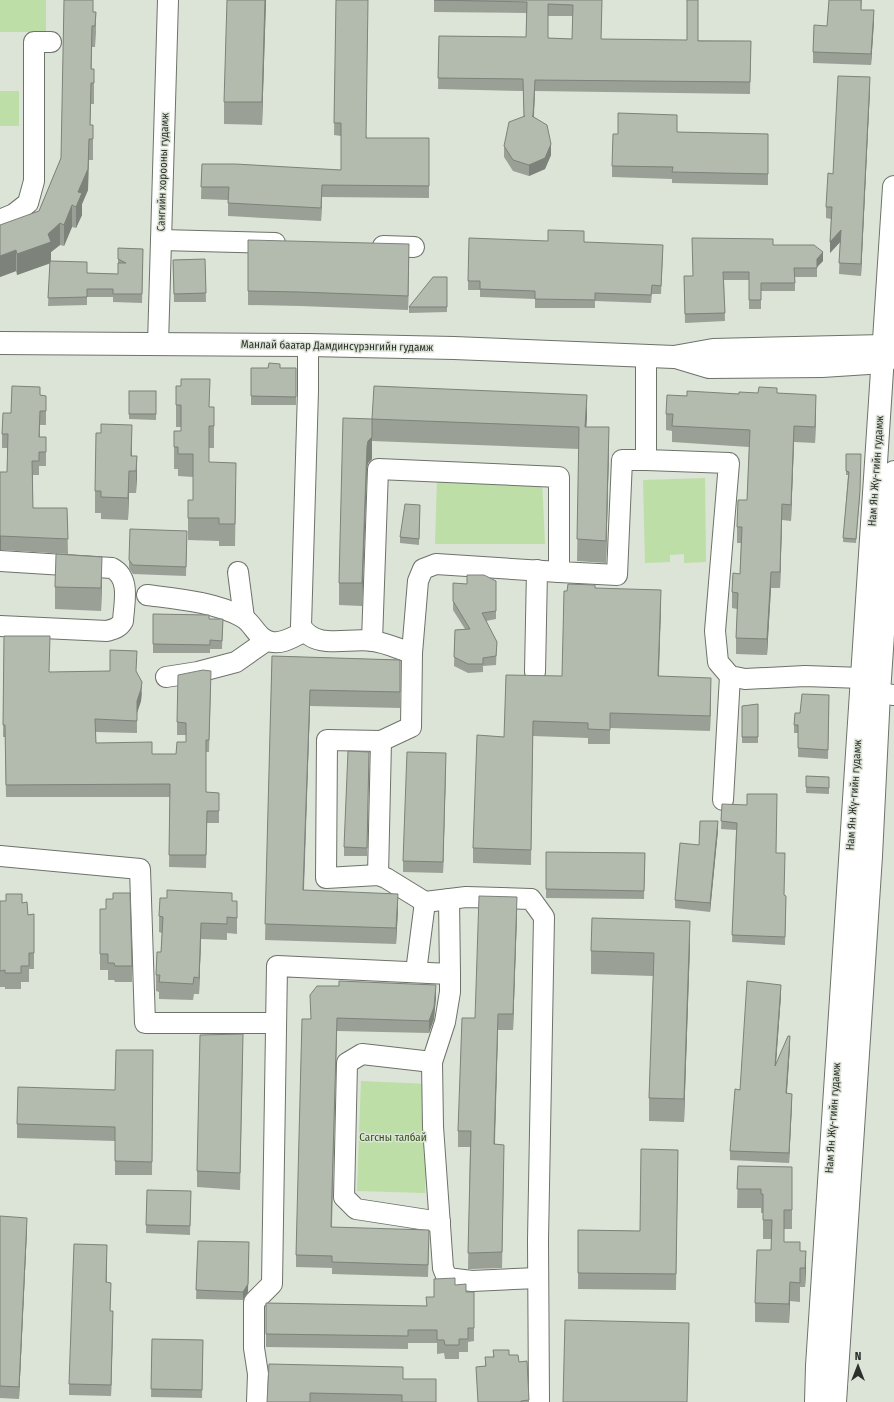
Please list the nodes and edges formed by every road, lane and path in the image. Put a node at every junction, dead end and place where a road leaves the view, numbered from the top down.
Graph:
1 (168, 0) edge
2 (51, 42) dead end
3 (894, 187) edge
4 (0, 220) edge
5 (161, 240) junction
6 (295, 244) edge
7 (366, 246) edge
8 (414, 247) dead end
9 (0, 343) edge
10 (158, 344) junction
11 (308, 345) junction
12 (889, 353) edge
13 (646, 356) junction
14 (646, 460) junction
15 (894, 472) edge
16 (0, 561) edge
17 (537, 570) junction
18 (238, 572) dead end
19 (560, 572) junction
20 (147, 595) dead end
21 (244, 618) junction
22 (0, 626) edge
23 (304, 632) junction
24 (266, 641) junction
25 (372, 641) junction
26 (412, 653) junction
27 (535, 672) dead end
28 (730, 676) junction
29 (166, 677) dead end
30 (862, 678) junction
31 (886, 694) edge
32 (381, 741) junction
33 (723, 800) dead end
34 (0, 856) edge
35 (378, 875) junction
36 (449, 899) junction
37 (425, 902) junction
38 (416, 972) junction
39 (450, 974) junction
40 (276, 1023) junction
41 (432, 1062) junction
42 (440, 1222) junction
43 (538, 1278) junction
44 (257, 1402) edge
45 (539, 1402) edge
46 (816, 1402) edge
47 (835, 1402) edge

1 - 5 street, Сангийн хорооны гудамж
2 - 4 street
3 - 12 main road, Нам Ян Жү-гийн гудамж
5 - 6 street
5 - 10 street, Сангийн хорооны гудамж
7 - 8 street
9 - 10 main road, Манлай баатар Дамдинсүрэнгийн гудамж
10 - 11 main road, Манлай баатар Дамдинсүрэнгийн гудамж
11 - 13 main road, Манлай баатар Дамдинсүрэнгийн гудамж
11 - 23 street
12 - 13 main road, Манлай баатар Дамдинсүрэнгийн гудамж
12 - 30 main road, Нам Ян Жү-гийн гудамж
13 - 14 street
14 - 19 street
14 - 28 street
15 - 31 main road, Нам Ян Жү-гийн гудамж
16 - 22 street
17 - 19 street
17 - 26 street
17 - 27 street
18 - 21 street
19 - 25 street
20 - 21 street
21 - 24 street
23 - 24 street
23 - 25 street
24 - 29 street
25 - 26 street
26 - 32 street
28 - 30 street
28 - 33 street
30 - 46 main road, Нам Ян Жү-гийн гудамж
31 - 47 main road, Нам Ян Жү-гийн гудамж
32 - 35 street
32 - 35 street
34 - 40 street
35 - 37 street
36 - 37 street
36 - 39 street
36 - 43 street
37 - 38 street
38 - 39 street
38 - 40 street
39 - 41 street
40 - 44 street
41 - 42 street
41 - 42 street
42 - 43 street
43 - 45 street

